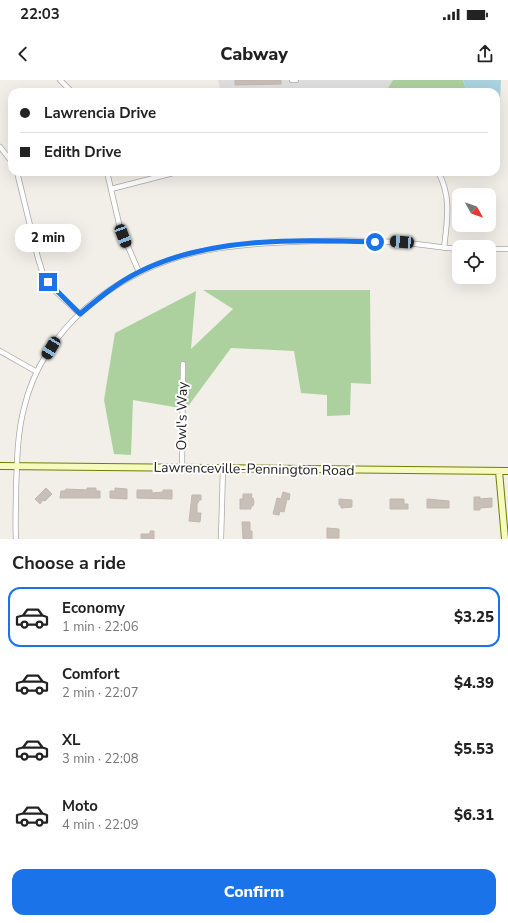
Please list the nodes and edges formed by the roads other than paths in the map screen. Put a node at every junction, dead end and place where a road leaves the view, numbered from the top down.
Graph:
1 (60, 80) edge
2 (292, 80) edge
3 (296, 80) edge
4 (68, 88) edge
5 (0, 147) edge
6 (8, 157) edge
7 (18, 176) edge
8 (108, 176) edge
9 (161, 176) edge
10 (440, 176) edge
11 (111, 189) junction
12 (444, 248) junction
13 (452, 249) edge
14 (496, 249) edge
15 (508, 250) edge
16 (139, 272) junction
17 (80, 314) junction
18 (0, 351) edge
19 (183, 364) dead end
20 (37, 372) junction
21 (0, 466) edge
22 (17, 466) junction
23 (182, 468) junction
24 (223, 468) junction
25 (500, 471) junction
26 (508, 472) edge
27 (16, 539) edge
28 (221, 539) edge
29 (505, 539) edge

1 - 4 street
2 - 3 street
5 - 6 street
7 - 17 street
8 - 11 street
9 - 11 street
10 - 12 street
11 - 16 street
12 - 13 street
12 - 16 street
14 - 15 street
16 - 17 street
17 - 20 street
18 - 20 street
19 - 23 street, Owl's Way
20 - 22 street
21 - 22 street, Lawrenceville-Pennington Road
22 - 23 street, Lawrenceville-Pennington Road
22 - 27 street
23 - 24 street, Lawrenceville-Pennington Road
24 - 25 street, Lawrenceville-Pennington Road
24 - 28 street
25 - 26 street, Lawrenceville-Pennington Road
25 - 29 street

